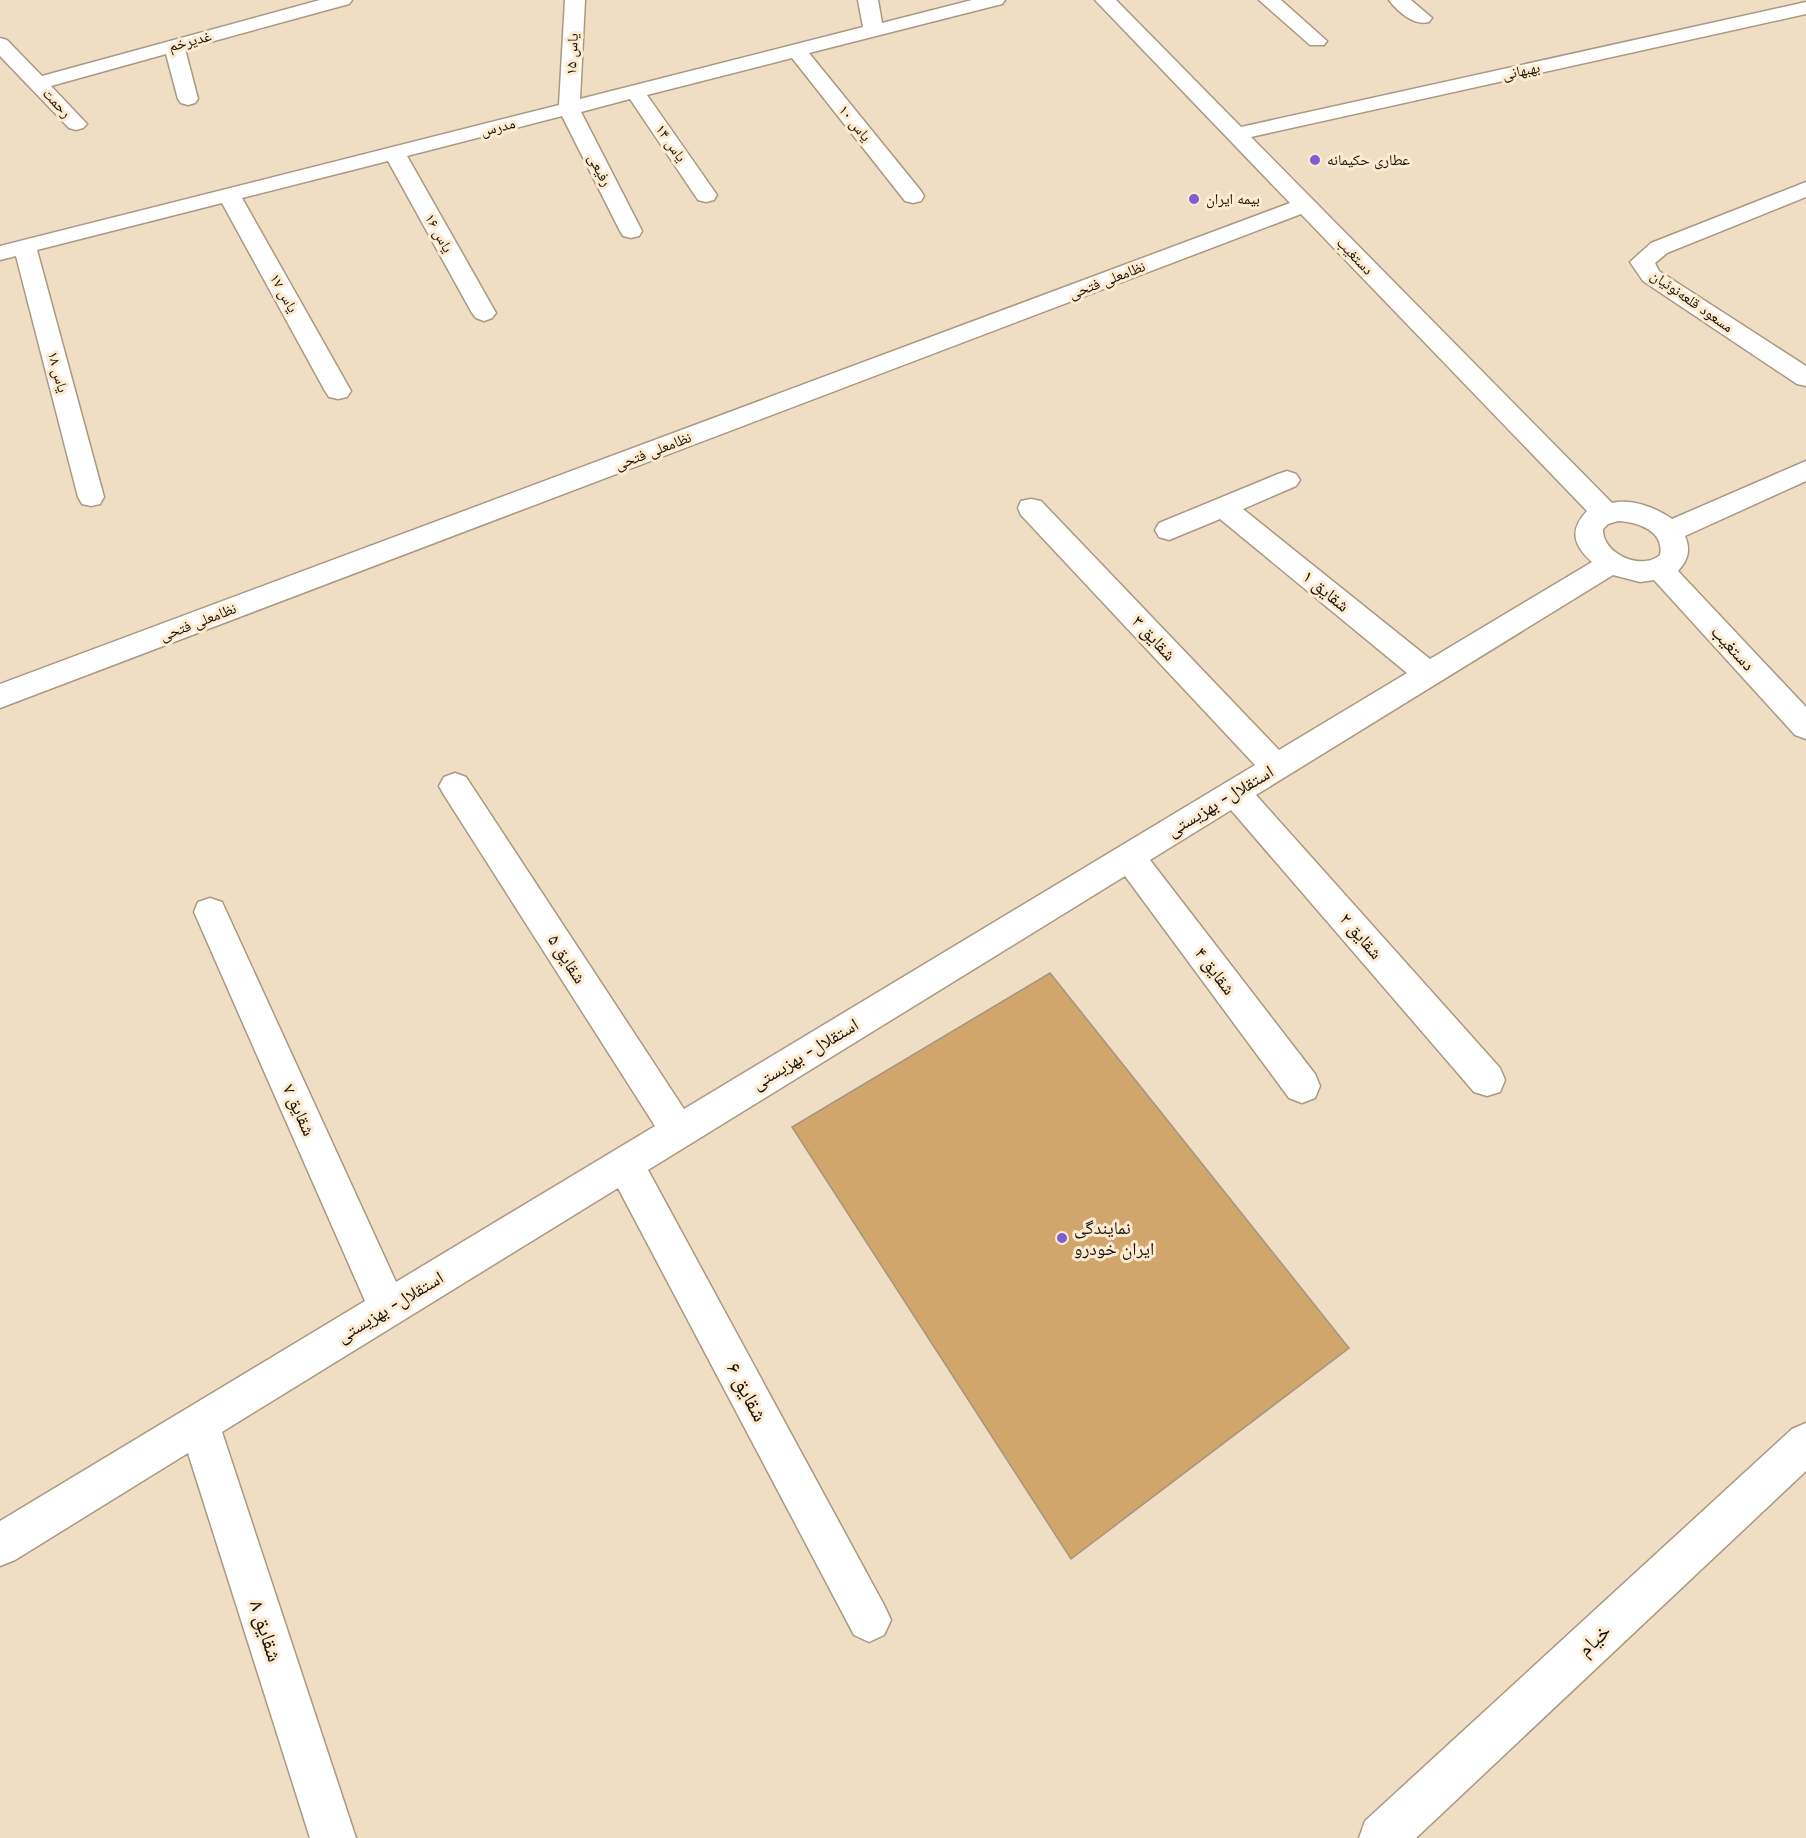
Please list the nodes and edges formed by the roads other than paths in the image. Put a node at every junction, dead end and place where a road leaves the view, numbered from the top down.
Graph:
1 (342, 0) edge
2 (575, 0) edge
3 (868, 0) edge
4 (995, 0) edge
5 (1105, 0) edge
6 (1269, 0) edge
7 (1400, 0) edge
8 (1806, 8) edge
9 (1422, 18) dead end
10 (874, 31) junction
11 (1317, 41) dead end
12 (0, 44) edge
13 (174, 46) junction
14 (797, 51) junction
15 (38, 83) junction
16 (635, 92) junction
17 (188, 99) dead end
18 (569, 109) junction
19 (76, 124) dead end
20 (1236, 134) junction
21 (394, 153) junction
22 (1806, 189) edge
23 (229, 195) junction
24 (706, 195) dead end
25 (913, 195) dead end
26 (1305, 205) junction
27 (631, 231) dead end
28 (24, 247) junction
29 (0, 253) edge
30 (484, 313) dead end
31 (1806, 378) edge
32 (338, 391) dead end
33 (1794, 476) edge
34 (1287, 480) dead end
35 (91, 497) dead end
36 (1806, 499) edge
37 (1223, 507) junction
38 (1031, 508) dead end
39 (1605, 513) junction
40 (1169, 530) dead end
41 (1669, 532) junction
42 (1611, 563) junction
43 (1660, 569) junction
44 (1429, 674) junction
45 (0, 696) edge
46 (1806, 727) edge
47 (1276, 767) junction
48 (455, 786) dead end
49 (1235, 793) junction
50 (1129, 856) junction
51 (210, 912) dead end
52 (1486, 1080) dead end
53 (1302, 1086) dead end
54 (679, 1132) junction
55 (625, 1165) junction
56 (388, 1309) junction
57 (199, 1424) junction
58 (1806, 1443) edge
59 (0, 1545) edge
60 (869, 1620) dead end
61 (333, 1838) edge
62 (1382, 1838) edge

1 - 13 street, غدیرخم
2 - 18 street, یاس ۱۵
3 - 10 street
4 - 10 street, مدرس
5 - 20 street, دستغیب
6 - 11 street
7 - 9 street
8 - 20 street, بهبهانی
10 - 14 street, مدرس
12 - 15 street, رحمت
13 - 15 street, غدیرخم
13 - 17 street
14 - 16 street, مدرس
14 - 25 street, یاس ۱۰
15 - 19 street, رحمت
16 - 18 street, مدرس
16 - 24 street, یاس ۱۴
18 - 21 street, مدرس
18 - 27 street, رفیعی
20 - 26 street, دستغیب
21 - 23 street, مدرس
21 - 30 street, یاس ۱۶
22 - 31 street, مسعود قلعه‌نوئیان
23 - 28 street, مدرس
23 - 32 street, یاس ۱۷
26 - 39 street, دستغیب
26 - 45 street, نظامعلی فتحی
28 - 29 street, مدرس
28 - 35 street, یاس ۱۸
33 - 36 street
33 - 41 street
34 - 37 street
37 - 40 street
37 - 44 street, شقایق ۱
38 - 47 street, شقایق ۳
39 - 41 street
39 - 42 street
41 - 43 street
42 - 43 street
42 - 44 street, استقلال- بهزیستی
43 - 46 street, دستغیب
44 - 47 street, استقلال- بهزیستی
47 - 49 street, استقلال- بهزیستی
48 - 54 street, شقایق ۵
49 - 50 street, استقلال- بهزیستی
49 - 52 street, شقایق ۲
50 - 53 street, شقایق ۴
50 - 54 street, استقلال- بهزیستی
51 - 56 street, شقایق ۷
54 - 55 street, استقلال- بهزیستی
55 - 56 street, استقلال- بهزیستی
55 - 60 street, شقایق ۶
56 - 57 street, استقلال- بهزیستی
57 - 59 street, استقلال- بهزیستی
57 - 61 street, شقایق ۸
58 - 62 street, خیام

